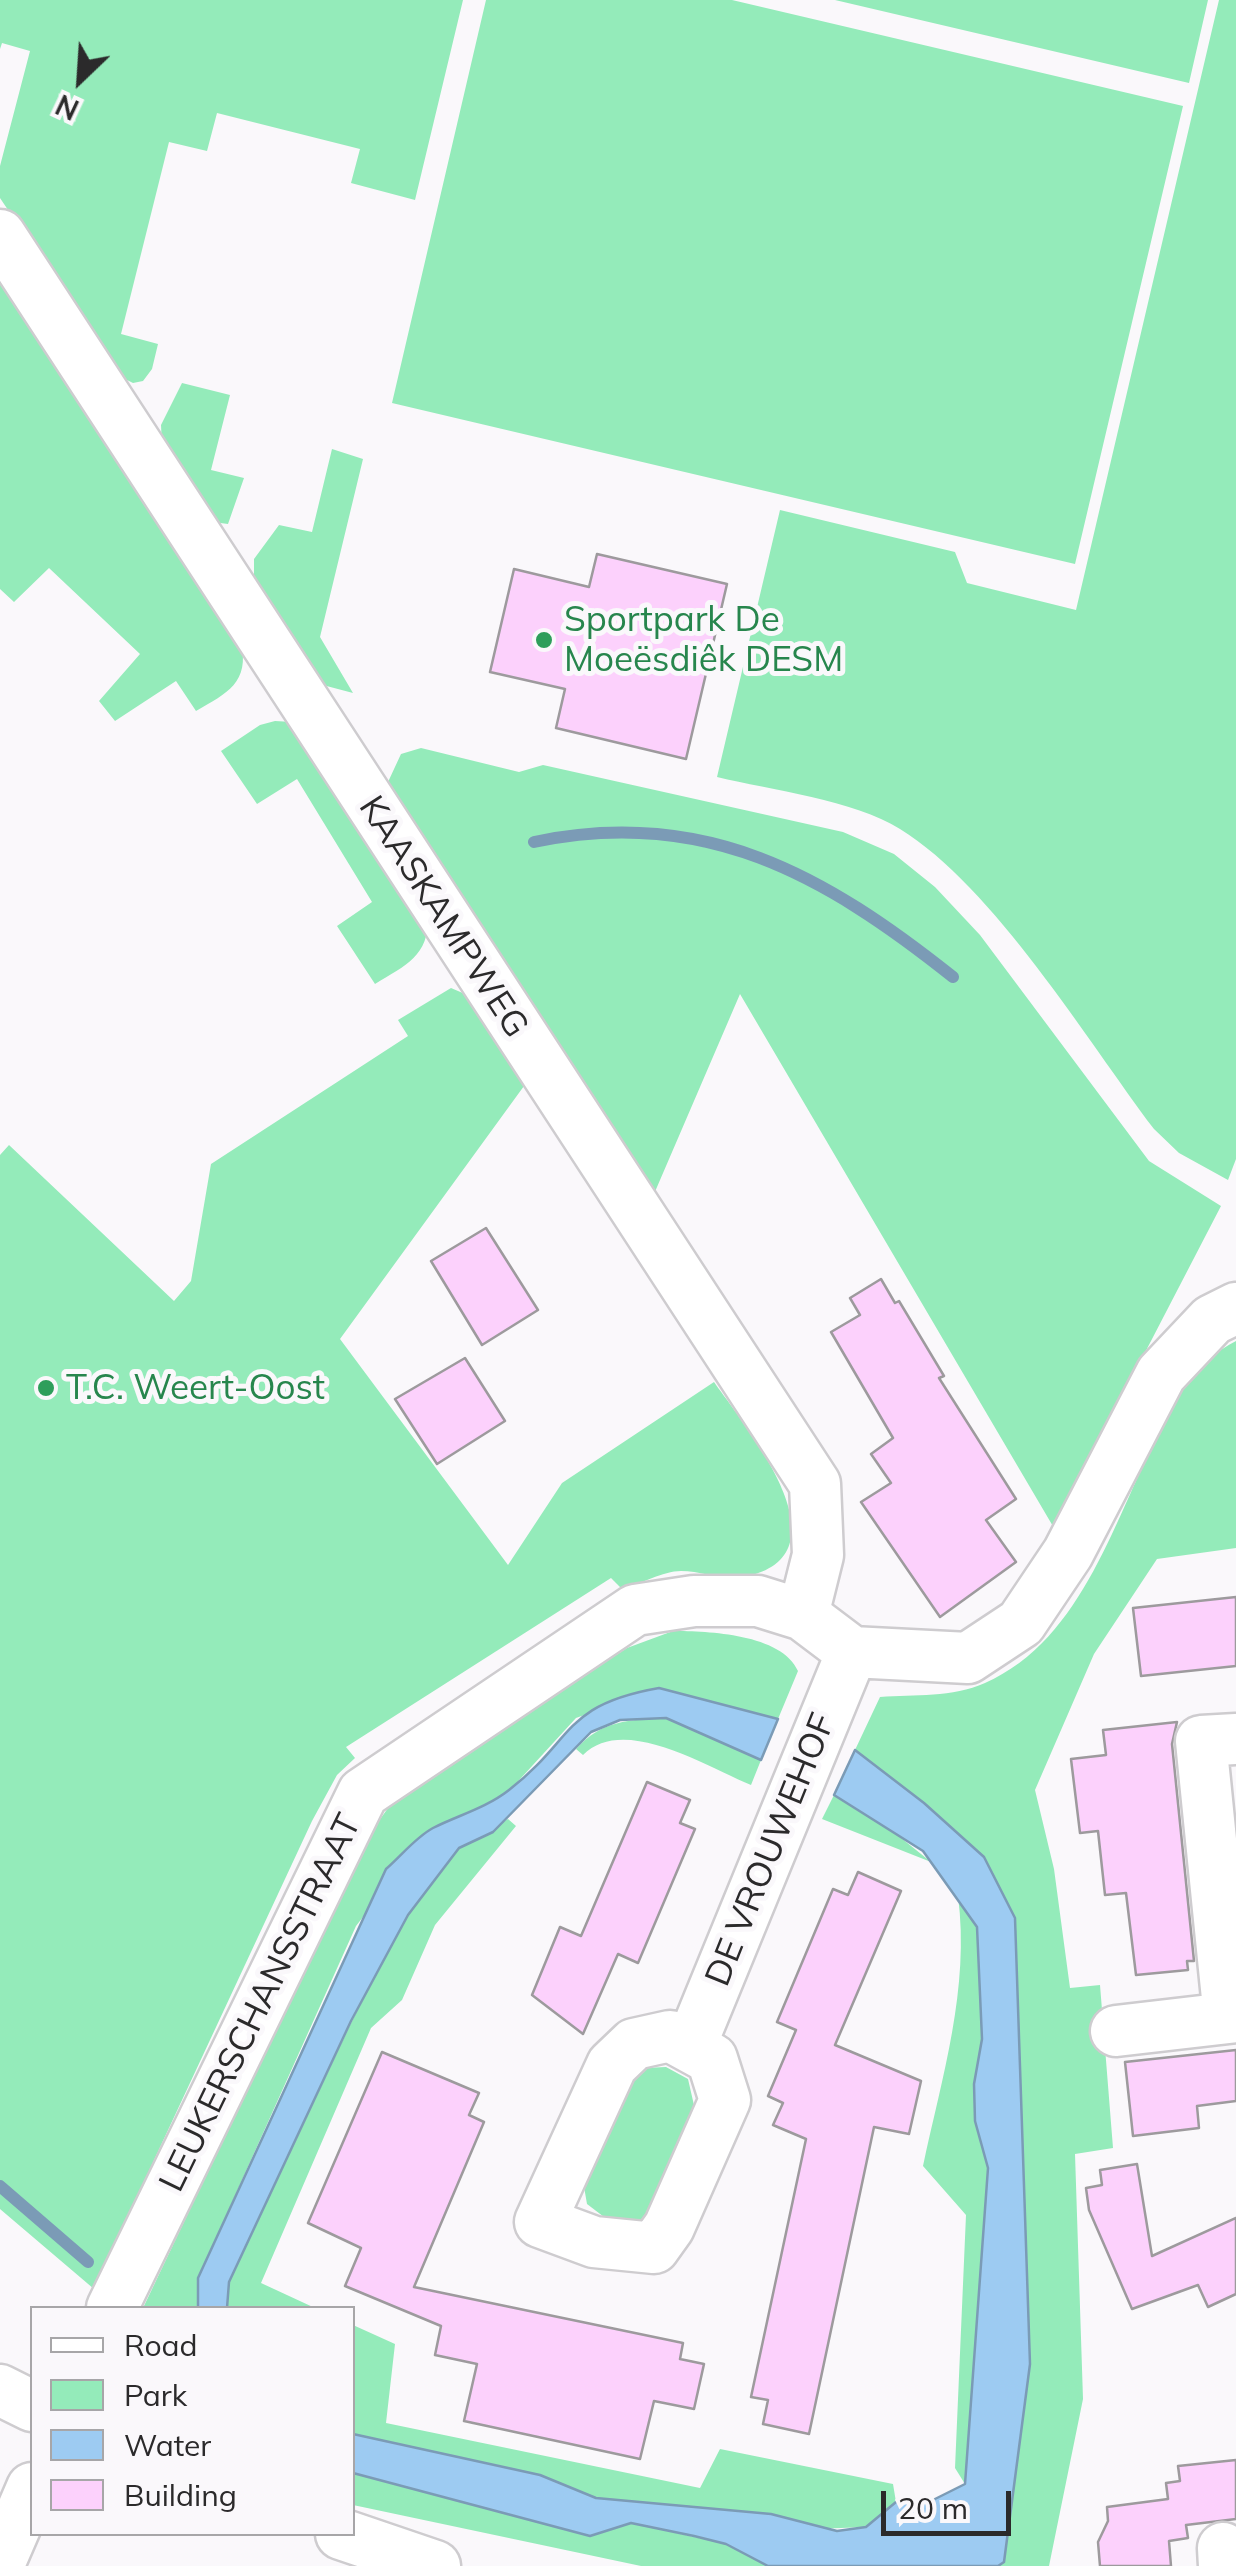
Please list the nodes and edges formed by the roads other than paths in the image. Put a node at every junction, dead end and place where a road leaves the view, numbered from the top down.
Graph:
1 (0, 235) edge
2 (1236, 1308) edge
3 (802, 1615) junction
4 (852, 1652) junction
5 (1236, 1739) edge
6 (1232, 2017) edge
7 (1116, 2031) dead end
8 (690, 2047) dead end
9 (113, 2306) edge
10 (0, 2390) edge
11 (30, 2405) edge
12 (30, 2493) edge
13 (346, 2536) edge
14 (0, 2562) edge
15 (435, 2566) edge

1 - 3 street, KAASKAMPWEG
2 - 4 street
3 - 4 street, LEUKERSCHANSSTRAAT
3 - 9 street, LEUKERSCHANSSTRAAT
4 - 8 street, DE VROUWEHOF
5 - 6 street
6 - 7 street
10 - 11 street
12 - 14 street
13 - 15 street

